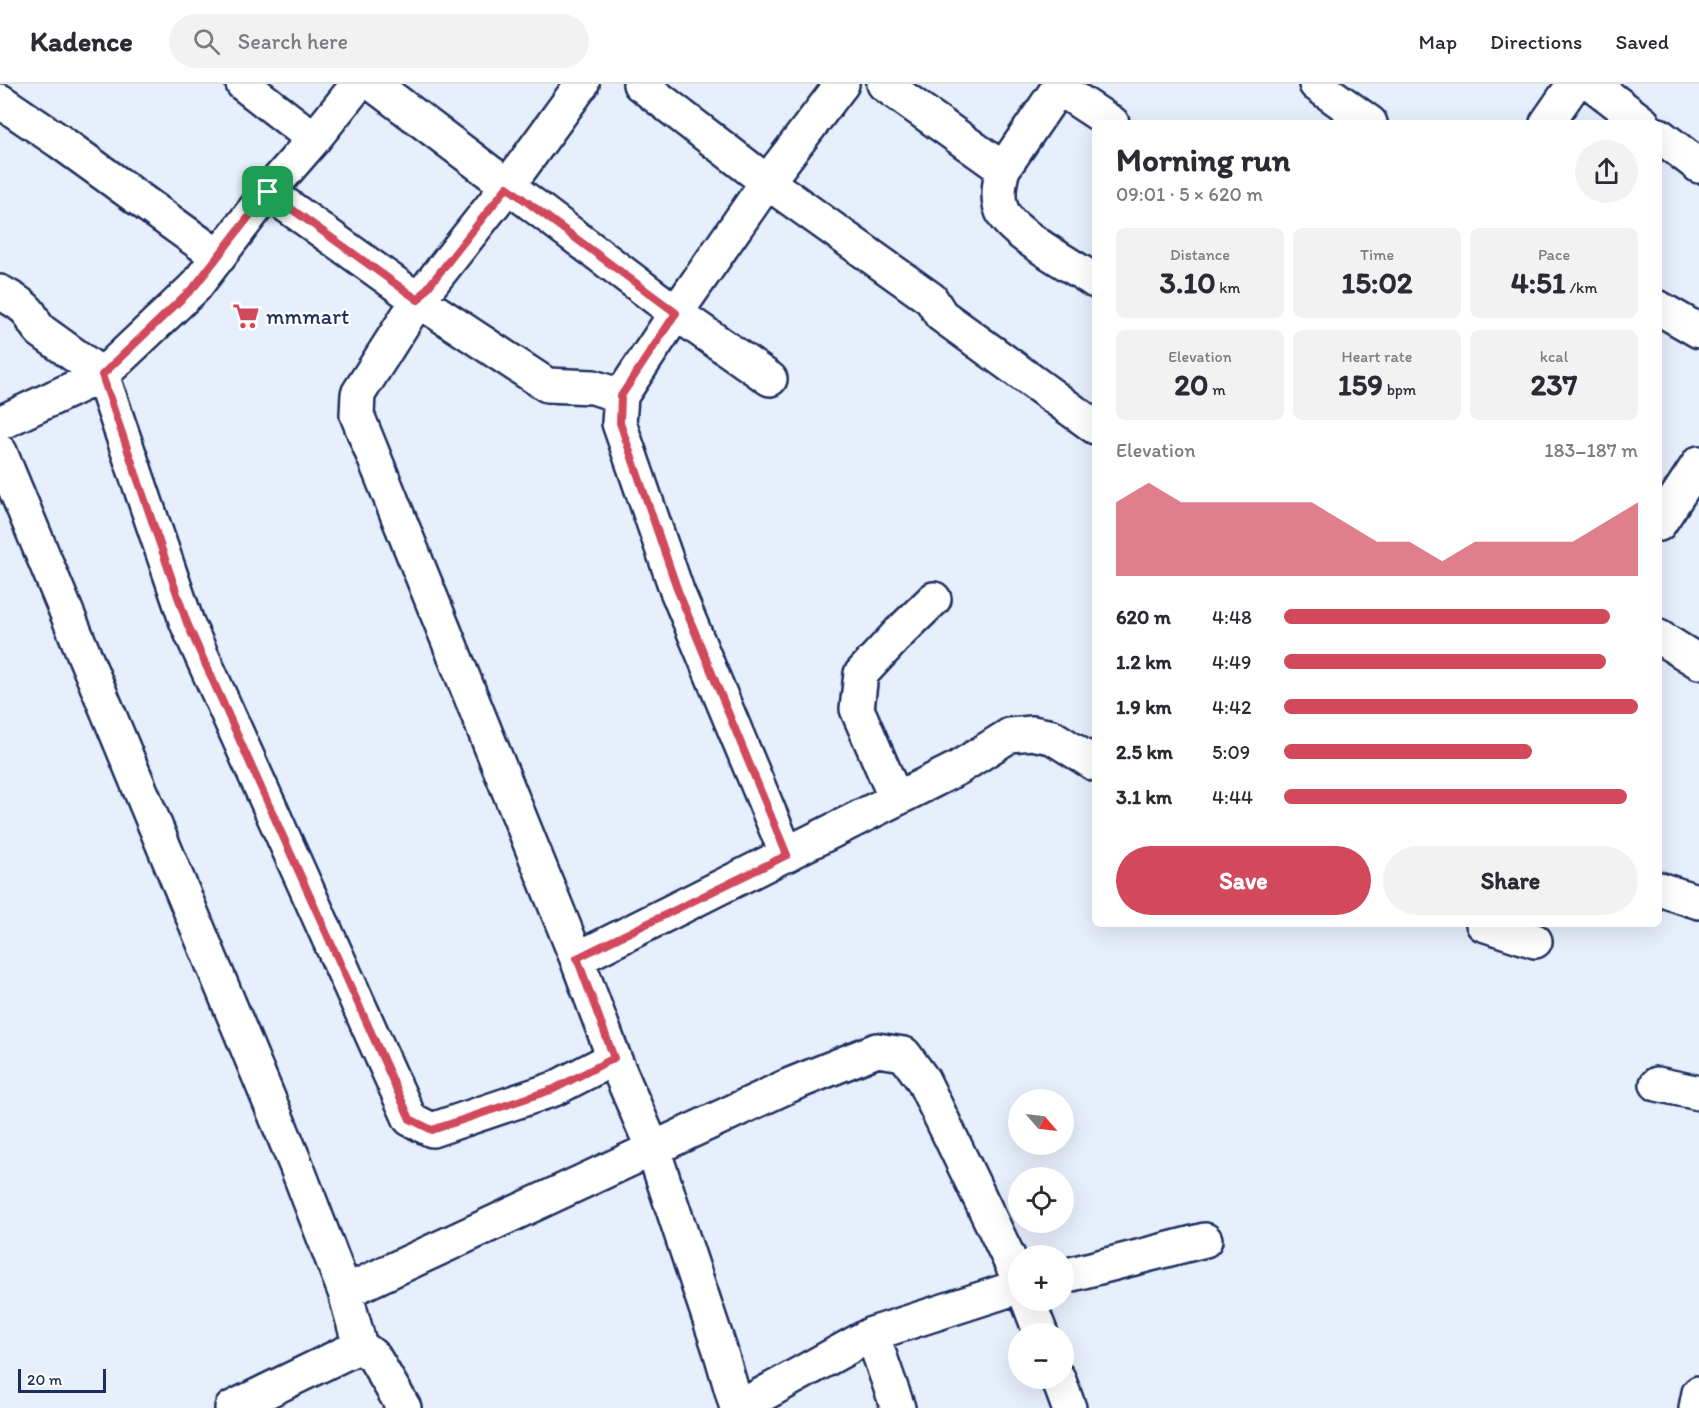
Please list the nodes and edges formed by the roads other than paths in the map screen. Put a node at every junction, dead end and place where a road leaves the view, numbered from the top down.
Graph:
1 (243, 84) edge
2 (358, 84) edge
3 (373, 84) edge
4 (582, 84) edge
5 (640, 84) edge
6 (842, 84) edge
7 (884, 84) edge
8 (1316, 84) edge
9 (1574, 84) edge
10 (1592, 84) edge
11 (1060, 86) edge
12 (0, 101) edge
13 (1108, 120) edge
14 (1366, 120) edge
15 (1549, 120) edge
16 (1639, 120) edge
17 (1662, 137) edge
18 (314, 139) junction
19 (1699, 166) edge
20 (1004, 169) junction
21 (767, 182) junction
22 (507, 187) junction
23 (268, 192) junction
24 (219, 257) junction
25 (1092, 279) edge
26 (0, 292) edge
27 (418, 300) junction
28 (1662, 310) edge
29 (676, 313) junction
30 (1699, 331) edge
31 (102, 375) junction
32 (770, 379) dead end
33 (621, 396) junction
34 (0, 423) edge
35 (1092, 425) edge
36 (0, 452) edge
37 (1699, 463) edge
38 (1670, 483) edge
39 (1662, 513) edge
40 (934, 599) dead end
41 (1662, 639) edge
42 (1699, 662) edge
43 (1092, 762) edge
44 (896, 799) junction
45 (787, 855) junction
46 (1662, 890) edge
47 (1699, 902) edge
48 (1493, 927) edge
49 (1535, 941) dead end
50 (577, 958) junction
51 (614, 1058) junction
52 (1657, 1084) dead end
53 (1699, 1093) edge
54 (653, 1149) junction
55 (1205, 1240) dead end
56 (1008, 1256) edge
57 (1074, 1273) edge
58 (1008, 1290) edge
59 (345, 1292) junction
60 (872, 1334) junction
61 (360, 1346) junction
62 (1062, 1389) edge
63 (1699, 1393) edge
64 (232, 1408) edge
65 (404, 1408) edge
66 (738, 1408) edge
67 (898, 1408) edge
68 (1069, 1408) edge
69 (1696, 1408) edge

1 - 18 street
2 - 18 street
3 - 22 street
4 - 22 street
5 - 21 street
6 - 21 street
7 - 20 street
8 - 14 street
9 - 15 street
10 - 16 street
11 - 13 street
11 - 20 street
12 - 24 street
17 - 19 street
18 - 23 street
20 - 25 street
21 - 29 street
21 - 35 street
22 - 27 street
22 - 29 street
23 - 24 street
23 - 27 street
24 - 31 street
26 - 31 street
27 - 33 street
27 - 50 street
28 - 30 street
29 - 32 street
29 - 33 street
31 - 34 street
31 - 51 street
33 - 45 street
36 - 59 street
37 - 38 street
38 - 39 street
40 - 44 street
41 - 42 street
43 - 44 street
44 - 45 street
45 - 50 street
46 - 47 street
48 - 49 street
50 - 51 street
51 - 54 street
52 - 53 street
54 - 56 street
54 - 59 street
54 - 66 street
55 - 57 street
58 - 60 street
59 - 61 street
60 - 66 street
60 - 67 street
61 - 64 street
61 - 65 street
62 - 68 street
63 - 69 street

